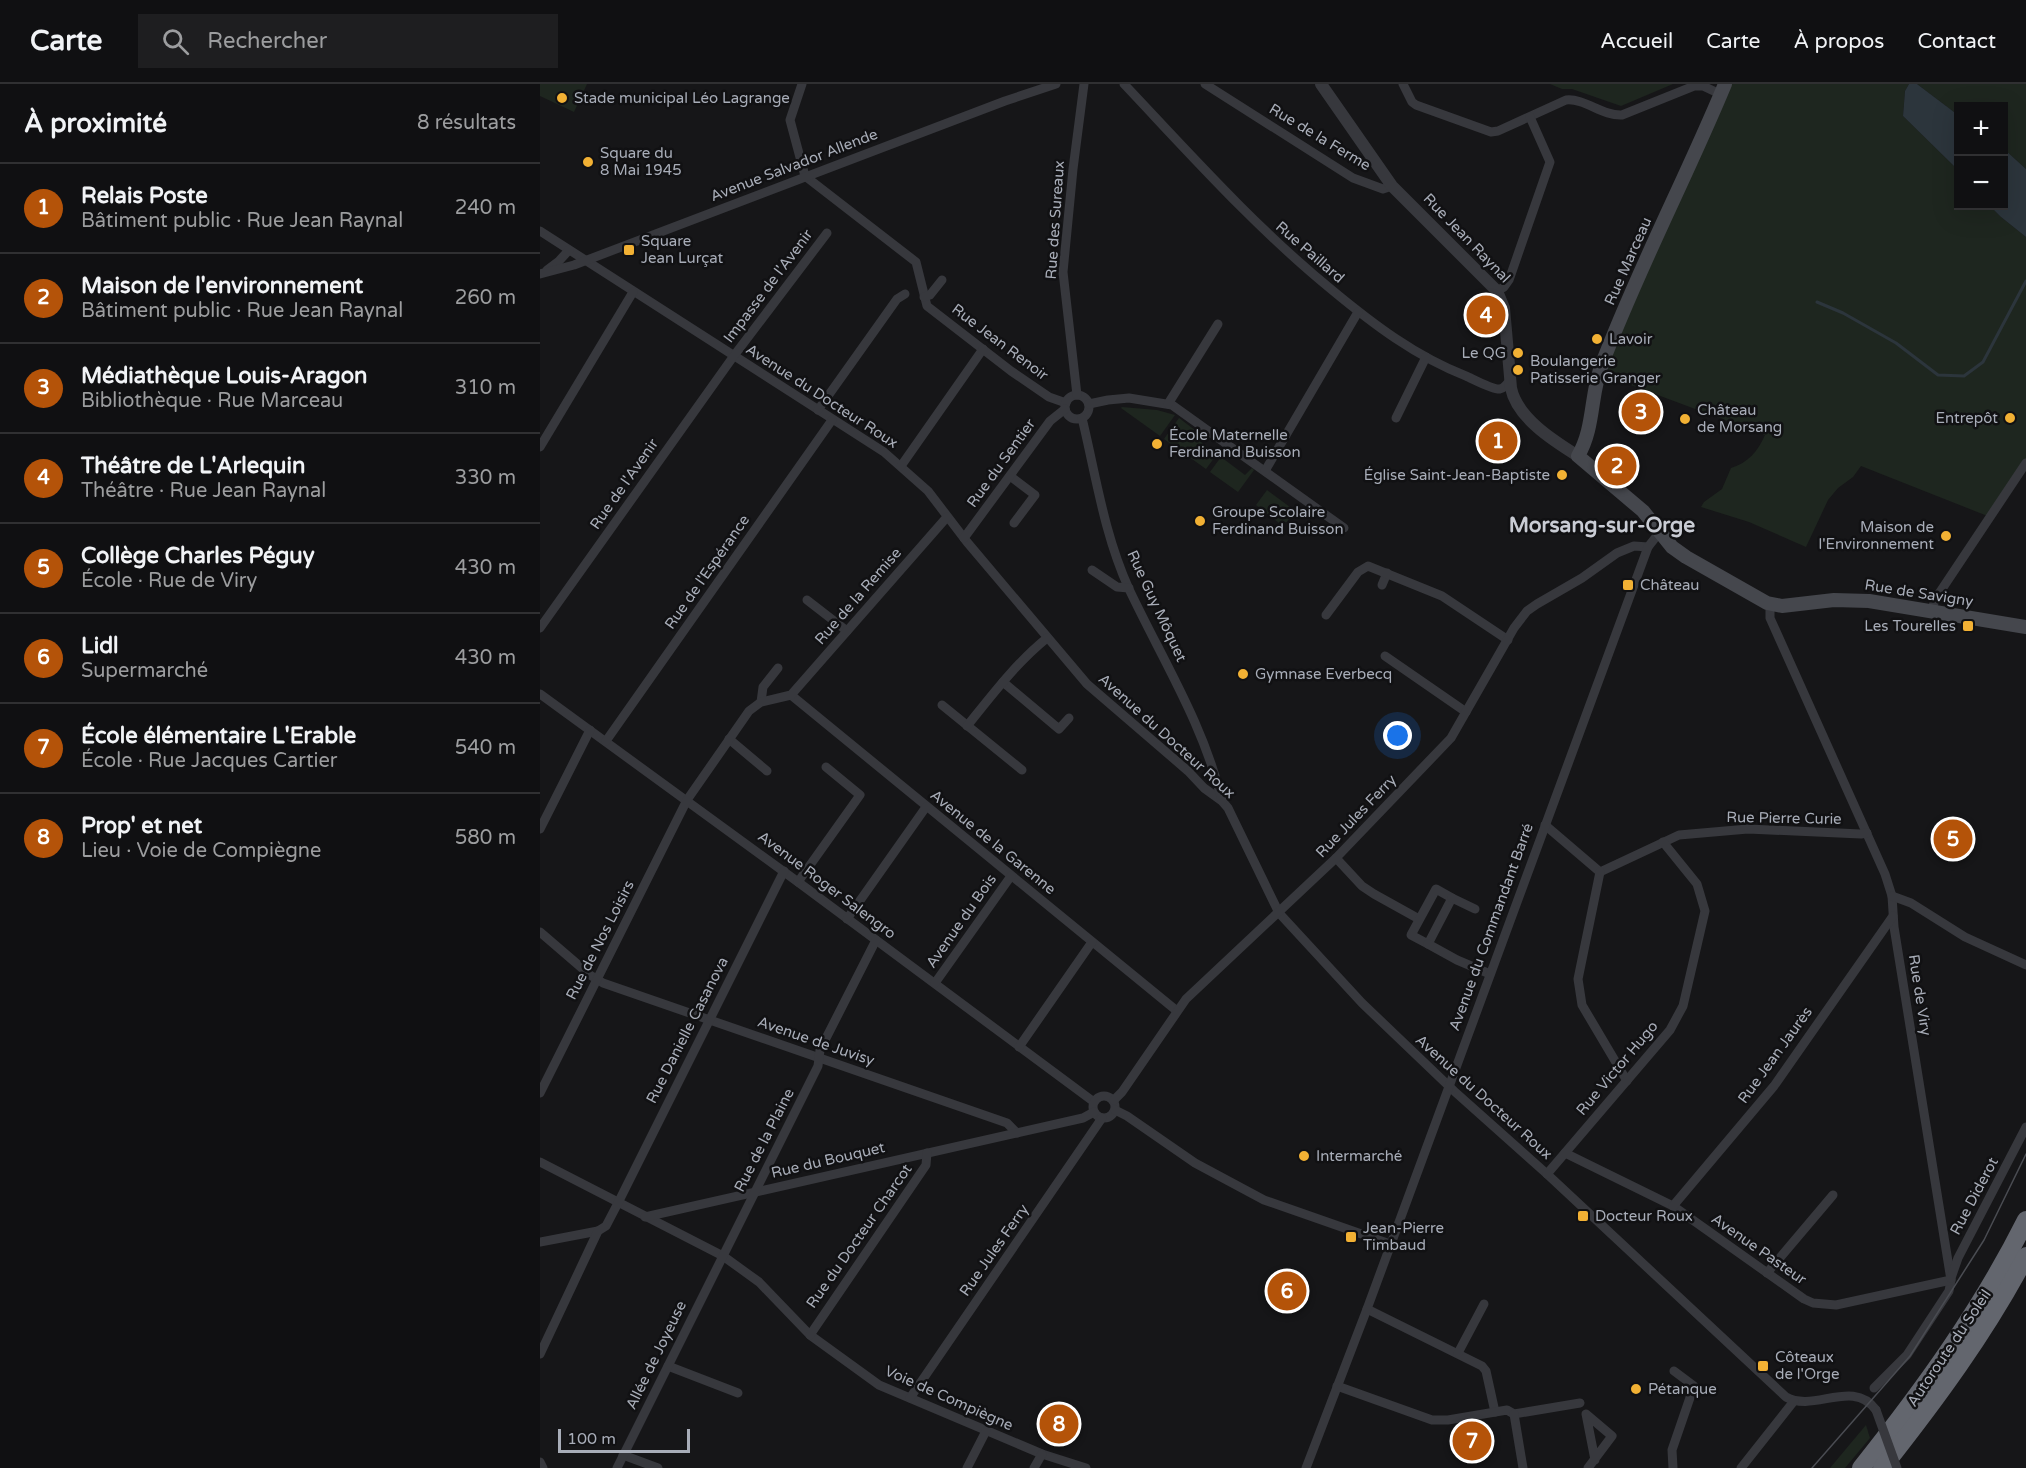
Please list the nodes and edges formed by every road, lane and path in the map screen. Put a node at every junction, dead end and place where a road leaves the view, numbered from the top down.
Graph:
1 (802, 84) edge
2 (1056, 84) edge
3 (1084, 84) edge
4 (1124, 84) edge
5 (1205, 84) edge
6 (1321, 84) edge
7 (1403, 84) edge
8 (1723, 89) edge
9 (1530, 117) junction
10 (805, 176) junction
11 (1392, 186) junction
12 (540, 231) edge
13 (827, 233) dead end
14 (569, 249) junction
15 (586, 260) junction
16 (541, 273) edge
17 (942, 280) dead end
18 (1497, 291) junction
19 (633, 292) junction
20 (905, 294) dead end
21 (924, 297) junction
22 (1358, 312) junction
23 (1218, 324) dead end
24 (983, 349) junction
25 (733, 357) junction
26 (1426, 357) junction
27 (1510, 380) junction
28 (1077, 395) junction
29 (1089, 404) junction
30 (1168, 404) junction
31 (1065, 406) junction
32 (818, 410) junction
33 (1082, 418) junction
34 (1396, 418) dead end
35 (832, 420) junction
36 (540, 447) edge
37 (1578, 456) junction
38 (2026, 463) edge
39 (900, 466) junction
40 (1265, 471) junction
41 (1010, 476) junction
42 (947, 517) junction
43 (1014, 523) dead end
44 (1344, 528) dead end
45 (1659, 533) junction
46 (964, 538) junction
47 (1648, 547) junction
48 (1092, 570) dead end
49 (1387, 573) junction
50 (1382, 585) dead end
51 (1129, 588) junction
52 (807, 600) dead end
53 (1770, 604) junction
54 (1931, 611) junction
55 (1326, 615) dead end
56 (2026, 627) edge
57 (540, 628) edge
58 (847, 631) junction
59 (1047, 638) junction
60 (1508, 640) junction
61 (1385, 656) dead end
62 (778, 668) dead end
63 (1003, 682) junction
64 (540, 694) edge
65 (791, 695) junction
66 (761, 702) junction
67 (942, 705) dead end
68 (1466, 712) junction
69 (1069, 718) dead end
70 (967, 726) junction
71 (590, 730) junction
72 (729, 739) junction
73 (606, 741) junction
74 (826, 766) dead end
75 (1022, 770) dead end
76 (767, 771) dead end
77 (687, 800) junction
78 (1222, 801) junction
79 (926, 807) junction
80 (1545, 825) junction
81 (540, 829) edge
82 (1867, 833) junction
83 (1663, 842) junction
84 (1336, 858) junction
85 (784, 871) junction
86 (1600, 872) junction
87 (1011, 876) junction
88 (798, 882) junction
89 (1892, 896) junction
90 (1452, 898) junction
91 (1475, 909) dead end
92 (1279, 913) junction
93 (1893, 916) junction
94 (847, 919) junction
95 (1419, 919) junction
96 (540, 932) edge
97 (876, 940) junction
98 (1092, 942) junction
99 (1428, 944) junction
100 (2026, 965) edge
101 (1490, 974) junction
102 (597, 981) junction
103 (935, 984) junction
104 (1177, 1011) junction
105 (709, 1020) junction
106 (1019, 1047) junction
107 (819, 1058) junction
108 (1627, 1081) junction
109 (1448, 1085) junction
110 (540, 1093) edge
111 (1114, 1105) junction
112 (1097, 1111) junction
113 (2026, 1127) edge
114 (1017, 1132) junction
115 (927, 1152) junction
116 (1565, 1152) junction
117 (540, 1162) edge
118 (1547, 1174) junction
119 (755, 1192) junction
120 (1833, 1195) dead end
121 (618, 1203) junction
122 (1673, 1206) junction
123 (645, 1217) junction
124 (2026, 1220) edge
125 (598, 1232) junction
126 (540, 1242) edge
127 (1390, 1244) junction
128 (723, 1256) junction
129 (2026, 1256) edge
130 (1767, 1273) junction
131 (1951, 1280) junction
132 (1484, 1304) dead end
133 (1366, 1309) junction
134 (810, 1335) junction
135 (1458, 1353) junction
136 (540, 1354) edge
137 (668, 1366) junction
138 (1674, 1371) dead end
139 (1337, 1386) junction
140 (1874, 1388) dead end
141 (738, 1393) dead end
142 (910, 1398) junction
143 (1794, 1401) junction
144 (1580, 1403) dead end
145 (1495, 1412) junction
146 (1514, 1414) junction
147 (986, 1431) junction
148 (1042, 1454) junction
149 (623, 1455) junction
150 (1595, 1460) dead end
151 (540, 1462) edge
152 (543, 1468) edge
153 (617, 1468) edge
154 (658, 1468) edge
155 (967, 1468) edge
156 (1034, 1468) edge
157 (1086, 1468) edge
158 (1306, 1468) edge
159 (1523, 1468) edge
160 (1588, 1468) edge
161 (1673, 1468) edge
162 (1741, 1468) edge
163 (1861, 1468) edge
164 (1882, 1468) edge
165 (1897, 1468) edge

1 - 10 street
2 - 10 street, Avenue Salvador Allende
3 - 28 street, Rue des Sureaux
4 - 22 street, Rue Paillard
5 - 11 street, Rue de la Ferme
6 - 11 street, Rue Jean Raynal
7 - 9 street
8 - 9 street
8 - 37 main road, Rue Marceau
9 - 18 street
10 - 15 street, Avenue Salvador Allende
10 - 21 street, Rue Jean Renoir
11 - 18 street, Rue Jean Raynal
12 - 14 street, Avenue du Docteur Roux
13 - 25 street, Impasse de l'Avenir
14 - 15 street, Avenue du Docteur Roux
14 - 16 street, Avenue Salvador Allende
15 - 16 street, Avenue Salvador Allende
15 - 19 street, Avenue du Docteur Roux
17 - 21 street
18 - 27 street, Rue Jean Raynal
19 - 25 street, Avenue du Docteur Roux
19 - 36 street
20 - 32 street
21 - 24 street, Rue Jean Renoir
22 - 26 street, Rue Paillard
22 - 40 street
23 - 30 street
24 - 31 street, Rue Jean Renoir
24 - 39 street
25 - 32 street, Avenue du Docteur Roux
25 - 57 street, Rue de l'Avenir
26 - 27 street, Rue Paillard
26 - 34 street
27 - 37 street, Rue Jean Raynal
28 - 29 street
28 - 31 street
29 - 30 street
29 - 33 street
30 - 40 street
31 - 33 street
31 - 41 street, Rue du Sentier
32 - 35 street, Avenue du Docteur Roux
33 - 51 street, Rue Guy Môquet
35 - 39 street, Avenue du Docteur Roux
35 - 73 street, Rue de l'Espérance
37 - 45 main road, Rue Jean Raynal
38 - 54 street
39 - 42 street, Avenue du Docteur Roux
40 - 44 street
41 - 43 street
41 - 46 street, Rue du Sentier
42 - 46 street, Avenue du Docteur Roux
42 - 58 street, Rue de la Remise
45 - 47 street, Avenue du Commandant Barré
45 - 53 main road, Rue Jean Raynal
46 - 59 street, Avenue du Docteur Roux
47 - 60 street, Rue Jules Ferry
47 - 80 street, Avenue du Commandant Barré
48 - 51 street
49 - 50 street
49 - 55 street
49 - 60 street
51 - 78 street, Rue Guy Môquet
52 - 58 street
53 - 54 main road, Rue de Savigny
53 - 82 street, Rue de Viry
54 - 56 main road, Rue de Savigny
58 - 65 street, Rue de la Remise
59 - 63 street
59 - 78 street, Avenue du Docteur Roux
60 - 68 street, Rue Jules Ferry
61 - 68 street
62 - 66 street
63 - 69 street
63 - 70 street
64 - 71 street, Avenue Roger Salengro
65 - 66 street
65 - 79 street, Avenue de la Garenne
66 - 72 street, Rue de Nos Loisirs
67 - 70 street
68 - 84 street, Rue Jules Ferry
70 - 75 street
71 - 73 street, Avenue Roger Salengro
71 - 81 street
72 - 76 street
72 - 77 street, Rue de Nos Loisirs
73 - 77 street, Avenue Roger Salengro
74 - 88 street
77 - 85 street, Avenue Roger Salengro
77 - 102 street, Rue de Nos Loisirs
78 - 92 street, Avenue du Docteur Roux
79 - 87 street, Avenue de la Garenne
79 - 94 street
80 - 86 street
80 - 101 street, Avenue du Commandant Barré
82 - 83 street, Rue Pierre Curie
82 - 89 street, Rue de Viry
83 - 86 street, Rue Pierre Curie
83 - 108 street, Rue Victor Hugo
84 - 92 street, Rue Jules Ferry
84 - 95 street
85 - 88 street, Avenue Roger Salengro
85 - 105 street, Rue Danielle Casanova
86 - 108 street
87 - 98 street, Avenue de la Garenne
87 - 103 street, Avenue du Bois
88 - 94 street, Avenue Roger Salengro
89 - 93 street, Rue de Viry
89 - 100 street
90 - 91 street
90 - 95 street
90 - 99 street
92 - 104 street, Rue Jules Ferry
92 - 109 street, Avenue du Docteur Roux
93 - 122 street, Rue Jean Jaurès
93 - 131 street, Rue de Viry
94 - 97 street, Avenue Roger Salengro
95 - 99 street
96 - 102 street, Avenue de Juvisy
97 - 103 street, Avenue Roger Salengro
97 - 107 street, Rue de la Plaine
98 - 104 street, Avenue de la Garenne
98 - 106 street
99 - 101 street
101 - 109 street, Avenue du Commandant Barré
102 - 105 street, Avenue de Juvisy
102 - 110 street, Rue de Nos Loisirs
103 - 106 street, Avenue Roger Salengro
104 - 111 street, Rue Jules Ferry
105 - 107 street, Avenue de Juvisy
105 - 121 street, Rue Danielle Casanova
106 - 112 street, Avenue Roger Salengro
107 - 114 street, Avenue de Juvisy
107 - 119 street, Rue de la Plaine
108 - 116 street, Rue Victor Hugo
109 - 118 street, Avenue du Docteur Roux
109 - 127 street, Avenue du Commandant Barré
111 - 112 street
111 - 112 street
111 - 127 street
112 - 114 street
112 - 142 street, Rue Jules Ferry
113 - 131 street, Rue Diderot
114 - 115 street, Rue du Bouquet
115 - 119 street, Rue du Bouquet
115 - 134 street, Rue du Docteur Charcot
116 - 118 street, Rue Victor Hugo
116 - 122 street, Avenue Pasteur
117 - 121 street, Voie de Compiègne
118 - 143 street, Avenue du Docteur Roux
119 - 123 street, Rue du Bouquet
119 - 128 street, Rue de la Plaine
120 - 130 street
121 - 123 street, Voie de Compiègne
121 - 125 street, Rue Danielle Casanova
122 - 130 street, Avenue Pasteur
123 - 128 street, Voie de Compiègne
124 - 163 highway, Autoroute du Soleil
125 - 126 street
125 - 136 street, Rue Danielle Casanova
127 - 133 street, Avenue du Commandant Barré
128 - 134 street, Voie de Compiègne
128 - 137 street, Allée de Joyeuse
129 - 164 highway, Autoroute du Soleil
130 - 131 street, Avenue Pasteur
131 - 140 street
132 - 135 street
133 - 135 street
133 - 139 street, Avenue du Commandant Barré
134 - 142 street, Voie de Compiègne
135 - 145 street
137 - 141 street
137 - 149 street, Allée de Joyeuse
138 - 161 street
139 - 145 street
139 - 158 street, Avenue du Commandant Barré
142 - 147 street, Voie de Compiègne
143 - 162 street
143 - 165 street, bridge
144 - 146 street
145 - 146 street
146 - 159 street
147 - 148 street, Voie de Compiègne
147 - 155 street
148 - 156 street
148 - 157 street, Voie de Compiègne
149 - 153 street, Allée de Joyeuse
149 - 154 street
150 - 160 street
151 - 152 street

